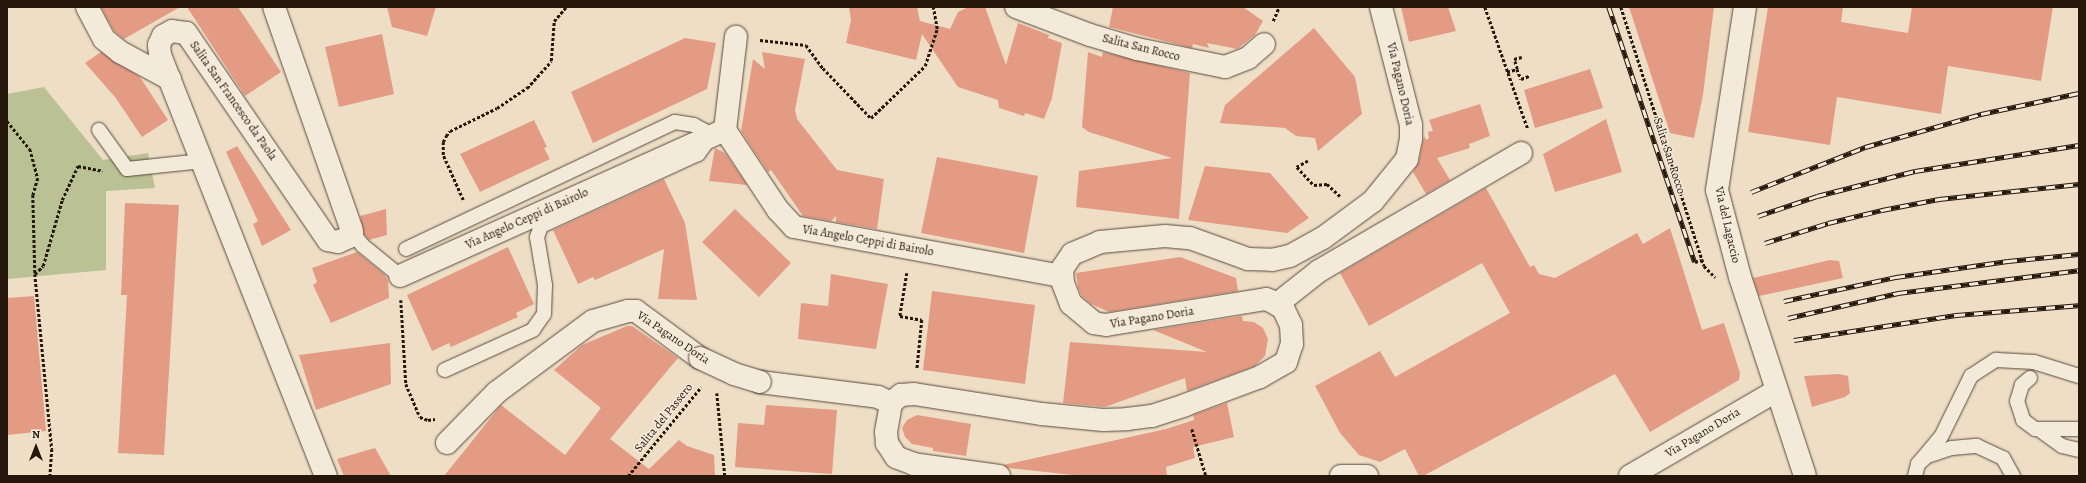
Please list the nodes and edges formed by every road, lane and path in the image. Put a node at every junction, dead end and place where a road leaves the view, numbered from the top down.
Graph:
1 (87, 7) edge
2 (274, 7) edge
3 (566, 7) edge
4 (933, 7) edge
5 (1016, 7) edge
6 (1381, 7) edge
7 (1484, 7) edge
8 (1621, 7) edge
9 (1745, 7) edge
10 (736, 37) joint
11 (1264, 44) dead end
12 (1522, 57) dead end
13 (1517, 70) junction
14 (1508, 72) junction
15 (1529, 76) dead end
16 (170, 79) junction
17 (7, 121) edge
18 (98, 130) dead end
19 (719, 132) junction
20 (1521, 153) joint
21 (203, 161) junction
22 (1308, 161) dead end
23 (127, 169) junction
24 (1356, 214) junction
25 (472, 218) junction
26 (352, 232) junction
27 (406, 249) dead end
28 (1702, 260) junction
29 (1695, 262) dead end
30 (908, 264) dead end
31 (35, 274) junction
32 (400, 276) joint
33 (1061, 276) junction
34 (1740, 276) junction
35 (1277, 304) junction
36 (917, 369) dead end
37 (445, 370) dead end
38 (2079, 376) edge
39 (2030, 378) dead end
40 (704, 383) dead end
41 (716, 386) dead end
42 (1778, 398) junction
43 (891, 403) junction
44 (1185, 405) junction
45 (2079, 423) edge
46 (2058, 429) junction
47 (2079, 429) edge
48 (2040, 430) junction
49 (447, 443) dead end
50 (2079, 450) edge
51 (1916, 470) edge
52 (50, 476) edge
53 (326, 476) edge
54 (628, 476) edge
55 (725, 476) edge
56 (999, 476) edge
57 (1206, 476) edge
58 (1341, 476) edge
59 (1367, 476) edge
60 (1630, 476) edge
61 (1805, 476) edge
62 (2013, 476) edge

1 - 16 street
2 - 26 street
3 - 25 path
4 - 10 path
5 - 11 street, Salita San Rocco
6 - 24 street, Via Pagano Doria
7 - 14 path
8 - 28 path, Salita San Rocco
9 - 34 street, Via del Lagaccio
10 - 19 street
12 - 13 path
13 - 14 path
13 - 15 path
14 - 20 path
16 - 21 street, Salita San Francesco da Paola
16 - 26 street, Salita San Francesco da Paola
17 - 31 path
18 - 23 lane
19 - 25 lane, Via Angelo Ceppi di Bairolo
19 - 32 street, Via Angelo Ceppi di Bairolo
19 - 33 street, Via Angelo Ceppi di Bairolo
19 - 37 lane
20 - 35 street
21 - 23 lane
21 - 53 street, Salita San Francesco da Paola
22 - 24 path
23 - 31 path
24 - 33 street, Via Pagano Doria
25 - 27 lane, Via Angelo Ceppi di Bairolo
26 - 32 lane, Via Angelo Ceppi di Bairolo
28 - 29 path
28 - 34 path, Salita San Rocco
30 - 36 path
31 - 52 path
33 - 35 street, Via Pagano Doria
34 - 42 street, Via del Lagaccio
35 - 44 street
38 - 51 lane
39 - 48 lane
40 - 54 path, Salita del Passero
41 - 55 path
42 - 60 street, Via Pagano Doria
42 - 61 street, Via del Lagaccio
43 - 44 street
43 - 49 street, Via Pagano Doria, bridge
43 - 56 street
44 - 57 path
45 - 46 lane
46 - 47 lane
46 - 48 lane
48 - 50 lane
51 - 62 lane
58 - 59 street

